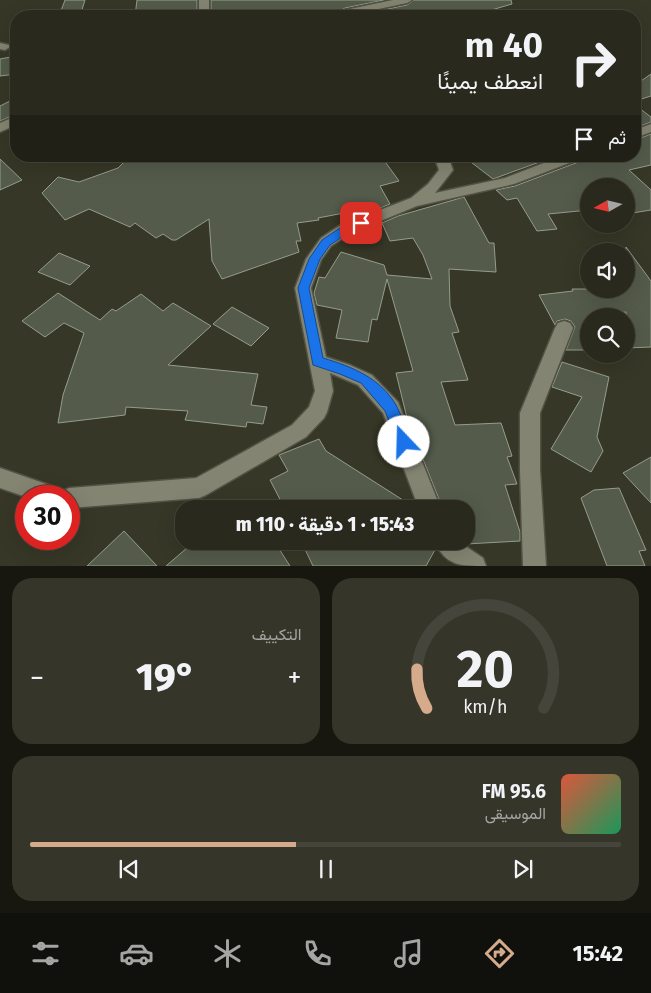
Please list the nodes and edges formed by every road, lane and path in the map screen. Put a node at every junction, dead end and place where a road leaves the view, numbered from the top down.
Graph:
1 (407, 0) edge
2 (363, 10) edge
3 (443, 162) edge
4 (559, 162) edge
5 (413, 202) junction
6 (564, 328) dead end
7 (318, 362) junction
8 (0, 478) edge
9 (20, 485) edge
10 (80, 497) edge
11 (427, 500) edge
12 (451, 550) edge
13 (475, 566) edge
14 (535, 566) edge

1 - 2 street
3 - 5 street
4 - 5 street
5 - 7 street
6 - 14 street
7 - 10 street
7 - 11 street
8 - 9 street
12 - 13 street

